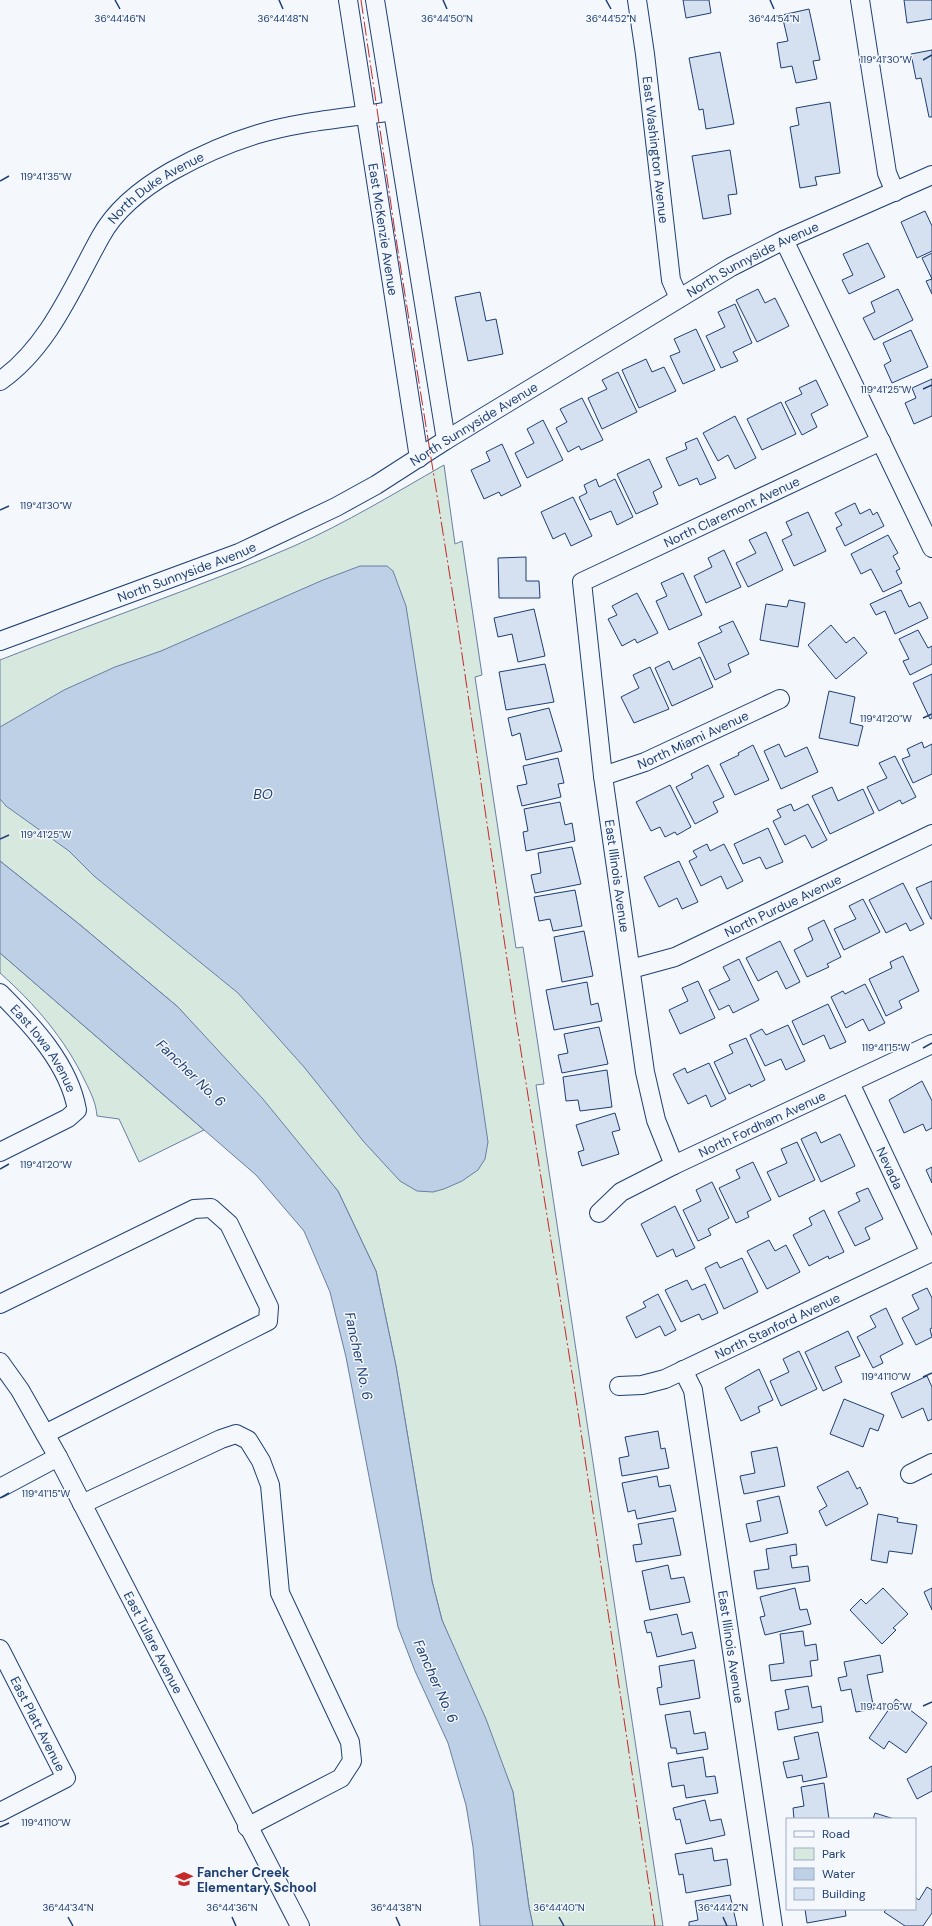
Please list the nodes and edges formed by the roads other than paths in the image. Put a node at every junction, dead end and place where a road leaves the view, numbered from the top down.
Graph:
1 (348, 0) edge
2 (375, 0) edge
3 (637, 0) edge
4 (860, 0) edge
5 (392, 111) junction
6 (365, 115) junction
7 (932, 175) edge
8 (895, 192) junction
9 (784, 240) junction
10 (679, 298) junction
11 (0, 381) edge
12 (446, 440) junction
13 (881, 441) junction
14 (419, 458) junction
15 (932, 548) edge
16 (582, 582) joint
17 (0, 641) edge
18 (780, 699) dead end
19 (603, 776) junction
20 (932, 834) edge
21 (630, 969) junction
22 (0, 993) edge
23 (932, 1044) edge
24 (850, 1083) junction
25 (0, 1152) edge
26 (674, 1165) junction
27 (599, 1213) dead end
28 (931, 1252) edge
29 (0, 1304) edge
30 (0, 1362) edge
31 (684, 1370) junction
32 (619, 1386) dead end
33 (45, 1434) junction
34 (58, 1457) junction
35 (932, 1463) edge
36 (910, 1474) dead end
37 (0, 1488) edge
38 (82, 1504) junction
39 (0, 1649) edge
40 (0, 1812) edge
41 (247, 1827) junction
42 (300, 1926) edge
43 (773, 1926) edge

1 - 6 street, East McKenzie Avenue
2 - 5 street
3 - 10 street, East Washington Avenue
4 - 8 street
5 - 6 street, North Duke Avenue
5 - 12 street
6 - 11 street, North Duke Avenue
6 - 14 street, East McKenzie Avenue
7 - 8 street, North Sunnyside Avenue
8 - 9 street, North Sunnyside Avenue
9 - 10 street, North Sunnyside Avenue
9 - 13 street
10 - 12 street, North Sunnyside Avenue
12 - 14 street, North Sunnyside Avenue
13 - 15 street
13 - 16 street, North Claremont Avenue
14 - 17 street, North Sunnyside Avenue
16 - 19 street, East Illinois Avenue
18 - 19 street, North Miami Avenue
19 - 21 street, East Illinois Avenue
20 - 21 street, North Purdue Avenue
21 - 26 street, East Illinois Avenue
22 - 25 street, East Iowa Avenue
23 - 24 street, North Fordham Avenue
24 - 26 street, North Fordham Avenue
24 - 28 street, Nevada
26 - 27 street, North Fordham Avenue
28 - 31 street, North Stanford Avenue
29 - 33 street
30 - 33 street, East Tulare Avenue
31 - 32 street, North Stanford Avenue
31 - 43 street, East Illinois Avenue
33 - 34 street, East Tulare Avenue
34 - 37 street
34 - 38 street, East Tulare Avenue
35 - 36 street
38 - 41 street, East Tulare Avenue
38 - 41 street
39 - 40 street, East Platt Avenue
41 - 42 street, East Tulare Avenue

